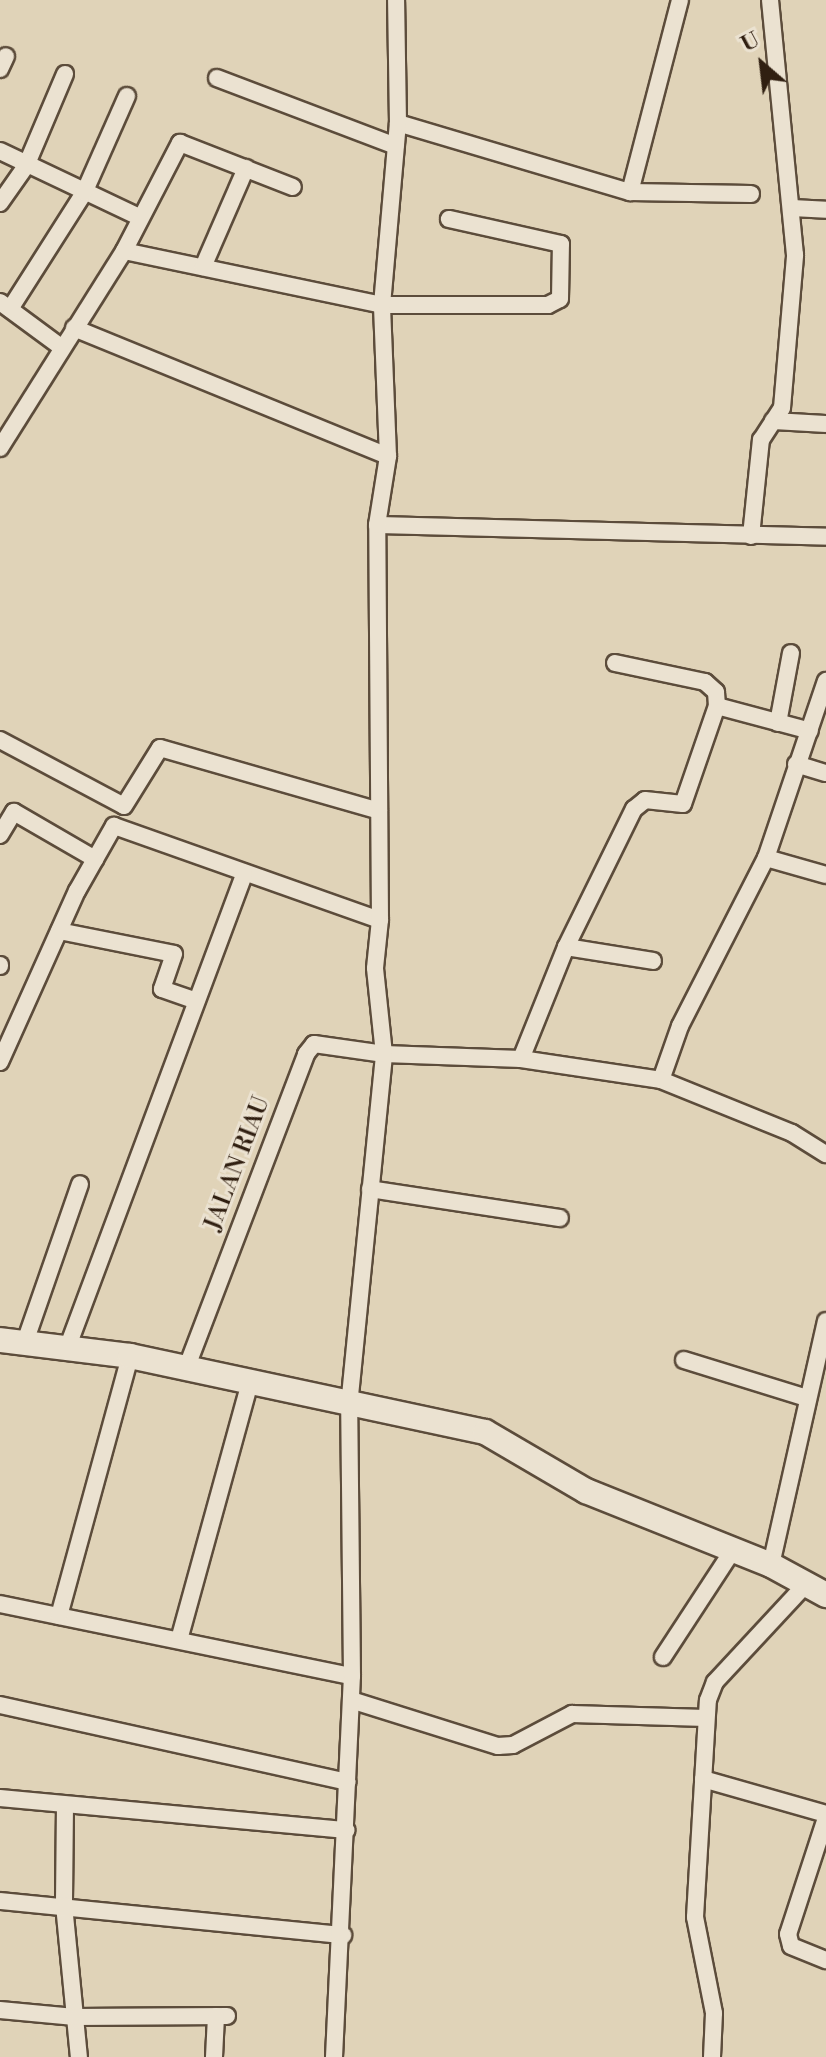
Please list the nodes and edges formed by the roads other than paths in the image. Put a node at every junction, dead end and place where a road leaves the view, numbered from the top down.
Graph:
1 (396, 0) edge
2 (680, 0) edge
3 (770, 0) edge
4 (65, 74) dead end
5 (217, 78) dead end
6 (127, 96) dead end
7 (398, 123) junction
8 (396, 146) junction
9 (0, 151) edge
10 (26, 166) junction
11 (246, 168) junction
12 (293, 187) dead end
13 (630, 192) junction
14 (84, 193) junction
15 (751, 194) dead end
16 (0, 203) edge
17 (792, 208) junction
18 (826, 210) edge
19 (139, 217) junction
20 (449, 219) dead end
21 (124, 251) junction
22 (203, 267) junction
23 (5, 305) edge
24 (382, 305) junction
25 (74, 328) junction
26 (61, 347) junction
27 (773, 421) junction
28 (826, 424) edge
29 (0, 448) edge
30 (388, 456) junction
31 (377, 525) junction
32 (751, 536) junction
33 (826, 537) edge
34 (791, 653) dead end
35 (615, 663) dead end
36 (826, 681) edge
37 (717, 706) junction
38 (778, 723) junction
39 (810, 731) junction
40 (0, 740) edge
41 (796, 764) junction
42 (826, 773) edge
43 (124, 806) junction
44 (379, 811) junction
45 (114, 826) junction
46 (0, 835) edge
47 (766, 858) junction
48 (95, 859) junction
49 (244, 875) junction
50 (826, 875) edge
51 (380, 920) junction
52 (59, 931) junction
53 (566, 947) junction
54 (653, 961) dead end
55 (194, 1000) junction
56 (384, 1054) junction
57 (521, 1059) junction
58 (0, 1062) edge
59 (661, 1080) junction
60 (826, 1154) edge
61 (80, 1184) dead end
62 (370, 1189) junction
63 (560, 1218) dead end
64 (826, 1321) edge
65 (0, 1340) edge
66 (25, 1342) junction
67 (68, 1346) junction
68 (130, 1356) junction
69 (684, 1360) dead end
70 (186, 1369) junction
71 (249, 1385) junction
72 (807, 1398) junction
73 (349, 1406) junction
74 (733, 1550) junction
75 (771, 1565) junction
76 (815, 1590) edge
77 (0, 1604) edge
78 (59, 1616) junction
79 (179, 1640) junction
80 (663, 1657) dead end
81 (352, 1676) junction
82 (351, 1700) junction
83 (0, 1705) edge
84 (706, 1718) junction
85 (703, 1779) junction
86 (348, 1782) junction
87 (0, 1798) edge
88 (65, 1805) junction
89 (826, 1816) edge
90 (347, 1830) junction
91 (0, 1901) edge
92 (64, 1905) junction
93 (343, 1935) junction
94 (826, 1960) edge
95 (0, 2010) edge
96 (75, 2017) junction
97 (79, 2057) edge
98 (214, 2057) edge
99 (334, 2057) edge
100 (712, 2057) edge

1 - 7 street
2 - 13 street
3 - 17 street
4 - 10 street
5 - 8 street
6 - 14 street
7 - 8 street
7 - 13 street
8 - 24 street
9 - 10 street
10 - 14 street
10 - 16 street
11 - 12 street
11 - 19 street
11 - 22 street
13 - 15 street
14 - 19 street
14 - 23 street
17 - 18 street
17 - 27 street
19 - 21 street
20 - 24 street
21 - 22 street
21 - 25 street
22 - 24 street
23 - 26 street
24 - 30 street
25 - 26 street
25 - 30 street
26 - 29 street
27 - 28 street
27 - 32 street
30 - 31 street
31 - 32 street
31 - 44 street
32 - 33 street
34 - 38 street
35 - 37 street
36 - 39 street
37 - 38 street
37 - 53 street
38 - 39 street
39 - 41 street
40 - 43 street
41 - 42 street
41 - 47 street
43 - 44 street
43 - 45 street
44 - 51 street
45 - 48 street
45 - 49 street
46 - 48 street
47 - 50 street
47 - 59 street
48 - 52 street
49 - 51 street
49 - 55 street
51 - 56 street
52 - 55 street
52 - 58 street
53 - 54 street
53 - 57 street
55 - 67 street
56 - 57 street
56 - 62 street
56 - 70 street, JALAN RIAU
57 - 59 street
59 - 60 street
61 - 66 street
62 - 63 street
62 - 73 street
64 - 72 street
65 - 66 street
66 - 67 street
67 - 68 street
68 - 70 street
68 - 78 street
69 - 72 street
70 - 71 street
71 - 73 street
71 - 79 street
72 - 75 street
73 - 74 street
73 - 81 street
74 - 75 street
74 - 80 street
75 - 76 street
76 - 84 street
77 - 78 street
78 - 79 street
79 - 81 street
81 - 82 street
82 - 84 street
82 - 86 street
83 - 86 street
84 - 85 street
85 - 89 street
85 - 100 street
86 - 90 street
87 - 88 street
88 - 90 street
88 - 92 street
89 - 94 street
90 - 93 street
91 - 92 street
92 - 93 street
92 - 96 street
93 - 99 street
95 - 96 street
96 - 97 street
96 - 98 street

